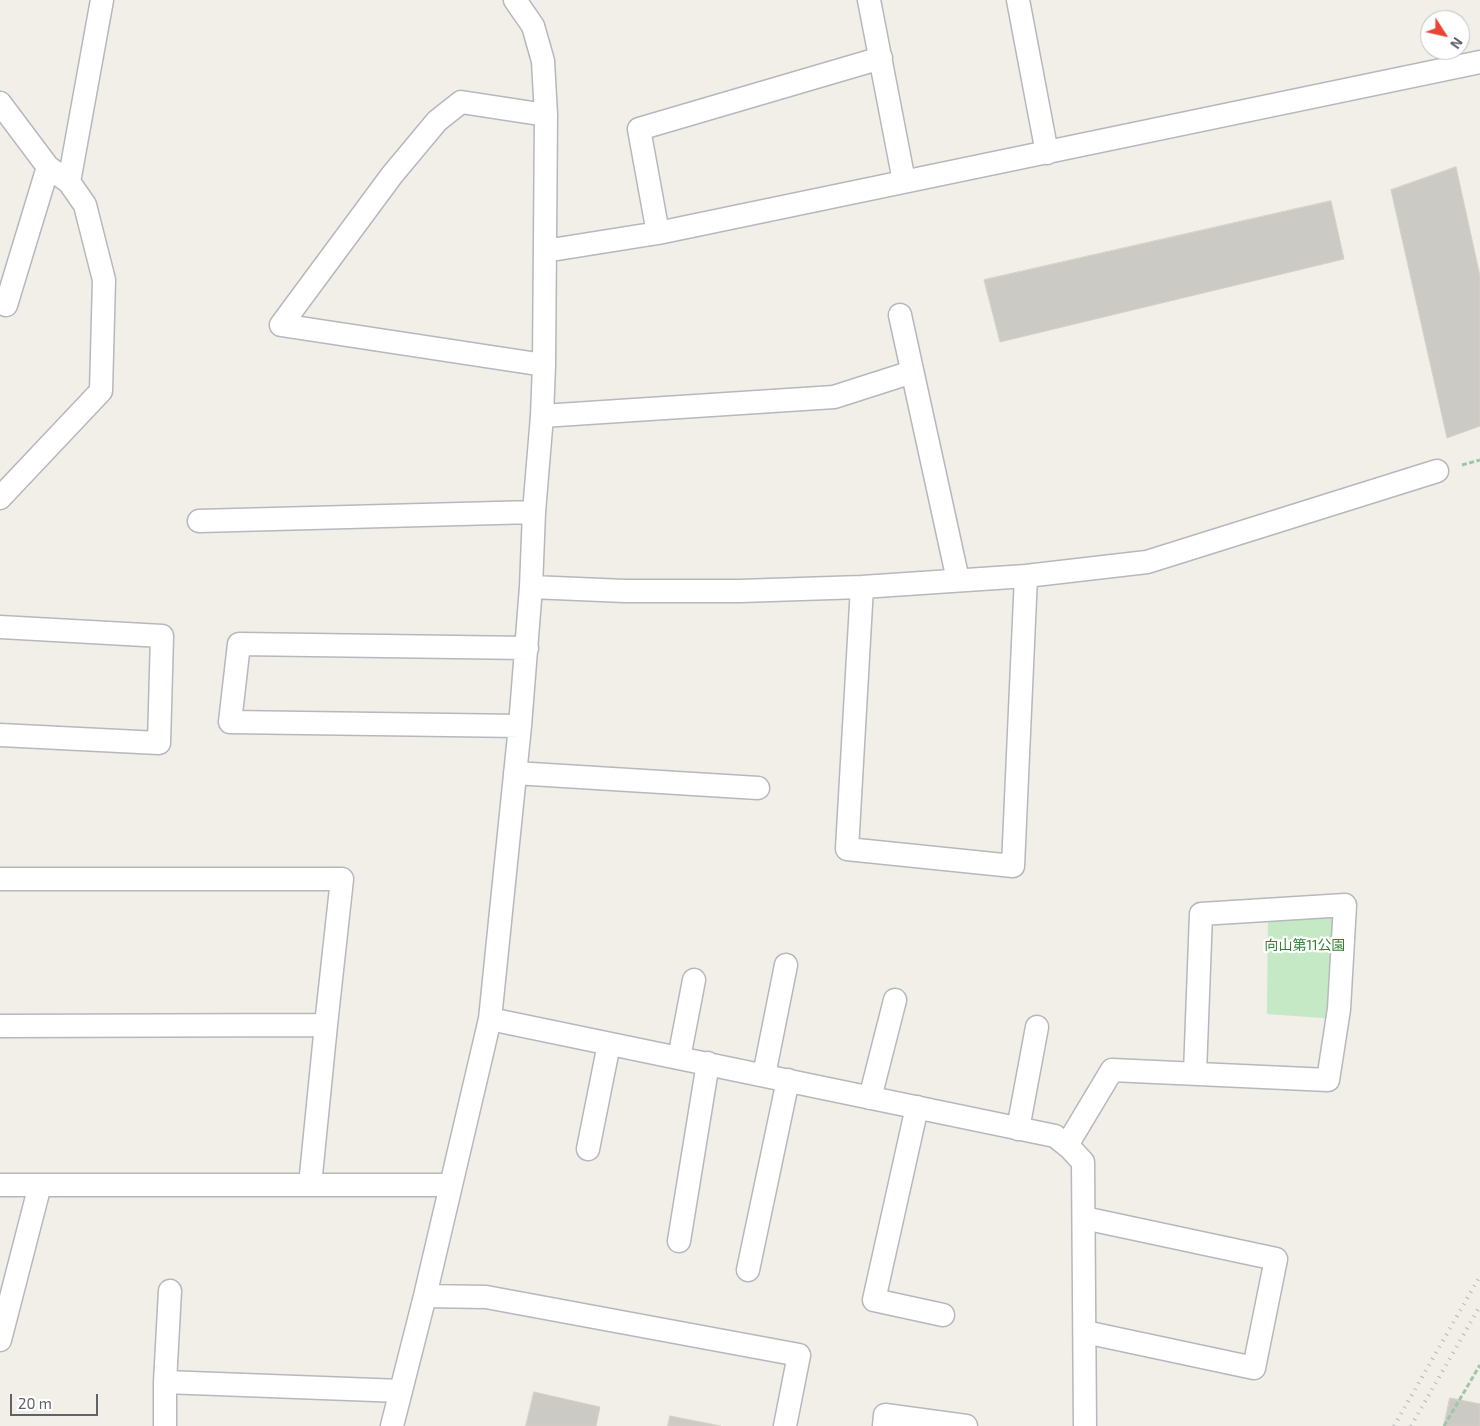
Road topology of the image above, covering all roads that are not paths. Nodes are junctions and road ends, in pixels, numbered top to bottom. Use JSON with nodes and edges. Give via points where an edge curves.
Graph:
{"nodes":[{"id":1,"x":102,"y":0,"type":"edge"},
{"id":2,"x":515,"y":0,"type":"edge"},
{"id":3,"x":869,"y":0,"type":"edge"},
{"id":4,"x":1018,"y":0,"type":"edge"},
{"id":5,"x":881,"y":58,"type":"junction"},
{"id":6,"x":1480,"y":62,"type":"edge"},
{"id":7,"x":0,"y":103,"type":"edge"},
{"id":8,"x":546,"y":115,"type":"junction"},
{"id":9,"x":1047,"y":153,"type":"junction"},
{"id":10,"x":48,"y":167,"type":"junction"},
{"id":11,"x":904,"y":181,"type":"junction"},
{"id":12,"x":69,"y":182,"type":"junction"},
{"id":13,"x":658,"y":233,"type":"junction"},
{"id":14,"x":545,"y":251,"type":"junction"},
{"id":15,"x":2,"y":307,"type":"edge"},
{"id":16,"x":900,"y":315,"type":"dead end"},
{"id":17,"x":544,"y":365,"type":"junction"},
{"id":18,"x":912,"y":372,"type":"junction"},
{"id":19,"x":542,"y":416,"type":"junction"},
{"id":20,"x":1437,"y":471,"type":"dead end"},
{"id":21,"x":0,"y":498,"type":"edge"},
{"id":22,"x":534,"y":512,"type":"junction"},
{"id":23,"x":199,"y":521,"type":"dead end"},
{"id":24,"x":1026,"y":576,"type":"junction"},
{"id":25,"x":958,"y":580,"type":"junction"},
{"id":26,"x":531,"y":587,"type":"junction"},
{"id":27,"x":862,"y":587,"type":"junction"},
{"id":28,"x":0,"y":627,"type":"edge"},
{"id":29,"x":527,"y":648,"type":"junction"},
{"id":30,"x":520,"y":726,"type":"junction"},
{"id":31,"x":0,"y":736,"type":"edge"},
{"id":32,"x":516,"y":774,"type":"junction"},
{"id":33,"x":758,"y":788,"type":"dead end"},
{"id":34,"x":0,"y":879,"type":"edge"},
{"id":35,"x":786,"y":965,"type":"dead end"},
{"id":36,"x":694,"y":980,"type":"dead end"},
{"id":37,"x":895,"y":1000,"type":"dead end"},
{"id":38,"x":490,"y":1019,"type":"junction"},
{"id":39,"x":326,"y":1025,"type":"junction"},
{"id":40,"x":0,"y":1026,"type":"edge"},
{"id":41,"x":1037,"y":1027,"type":"dead end"},
{"id":42,"x":609,"y":1044,"type":"junction"},
{"id":43,"x":679,"y":1058,"type":"junction"},
{"id":44,"x":708,"y":1063,"type":"junction"},
{"id":45,"x":1195,"y":1073,"type":"junction"},
{"id":46,"x":764,"y":1075,"type":"junction"},
{"id":47,"x":788,"y":1080,"type":"junction"},
{"id":48,"x":870,"y":1098,"type":"junction"},
{"id":49,"x":917,"y":1107,"type":"junction"},
{"id":50,"x":1018,"y":1129,"type":"junction"},
{"id":51,"x":1067,"y":1145,"type":"junction"},
{"id":52,"x":588,"y":1150,"type":"dead end"},
{"id":53,"x":310,"y":1184,"type":"junction"},
{"id":54,"x":0,"y":1185,"type":"edge"},
{"id":55,"x":40,"y":1185,"type":"junction"},
{"id":56,"x":452,"y":1185,"type":"junction"},
{"id":57,"x":1084,"y":1218,"type":"junction"},
{"id":58,"x":680,"y":1241,"type":"dead end"},
{"id":59,"x":748,"y":1270,"type":"dead end"},
{"id":60,"x":170,"y":1291,"type":"dead end"},
{"id":61,"x":425,"y":1296,"type":"junction"},
{"id":62,"x":943,"y":1315,"type":"dead end"},
{"id":63,"x":1085,"y":1332,"type":"junction"},
{"id":64,"x":0,"y":1340,"type":"edge"},
{"id":65,"x":165,"y":1382,"type":"junction"},
{"id":66,"x":401,"y":1391,"type":"junction"},
{"id":67,"x":165,"y":1426,"type":"edge"},
{"id":68,"x":392,"y":1426,"type":"edge"},
{"id":69,"x":785,"y":1426,"type":"edge"},
{"id":70,"x":884,"y":1426,"type":"edge"},
{"id":71,"x":966,"y":1426,"type":"edge"},
{"id":72,"x":1085,"y":1426,"type":"edge"}],
"edges":[{"from":1,"to":12,"type":"street"},
{"from":2,"to":8,"type":"street","via":[[533,26],[542,61]]},
{"from":3,"to":5,"type":"street"},
{"from":4,"to":9,"type":"street"},
{"from":5,"to":11,"type":"street"},
{"from":5,"to":13,"type":"street","via":[[640,129]]},
{"from":6,"to":9,"type":"street"},
{"from":7,"to":10,"type":"street"},
{"from":8,"to":14,"type":"street"},
{"from":8,"to":17,"type":"street","via":[[461,102],[438,121],[392,175],[281,325]]},
{"from":9,"to":11,"type":"street"},
{"from":10,"to":12,"type":"street"},
{"from":10,"to":15,"type":"street"},
{"from":11,"to":13,"type":"street"},
{"from":12,"to":21,"type":"street","via":[[85,205],[104,280],[101,391]]},
{"from":13,"to":14,"type":"street"},
{"from":14,"to":17,"type":"street"},
{"from":16,"to":18,"type":"street"},
{"from":17,"to":19,"type":"street"},
{"from":18,"to":19,"type":"street","via":[[834,397]]},
{"from":18,"to":25,"type":"street"},
{"from":19,"to":22,"type":"street"},
{"from":20,"to":24,"type":"street","via":[[1147,562]]},
{"from":22,"to":23,"type":"street"},
{"from":22,"to":26,"type":"street"},
{"from":24,"to":25,"type":"street"},
{"from":24,"to":27,"type":"street","via":[[1013,866],[847,849]]},
{"from":25,"to":27,"type":"street"},
{"from":26,"to":27,"type":"street","via":[[625,591]]},
{"from":26,"to":29,"type":"street"},
{"from":28,"to":31,"type":"street","via":[[162,636],[159,743]]},
{"from":29,"to":30,"type":"street"},
{"from":29,"to":30,"type":"street","via":[[238,644],[230,722]]},
{"from":30,"to":32,"type":"street"},
{"from":32,"to":33,"type":"street"},
{"from":32,"to":38,"type":"street"},
{"from":34,"to":39,"type":"street","via":[[342,879]]},
{"from":35,"to":46,"type":"street"},
{"from":36,"to":43,"type":"street"},
{"from":37,"to":48,"type":"street"},
{"from":38,"to":42,"type":"street"},
{"from":38,"to":56,"type":"street"},
{"from":39,"to":40,"type":"street"},
{"from":39,"to":53,"type":"street"},
{"from":41,"to":50,"type":"street"},
{"from":42,"to":43,"type":"street"},
{"from":42,"to":52,"type":"street"},
{"from":43,"to":44,"type":"street"},
{"from":44,"to":46,"type":"street"},
{"from":44,"to":58,"type":"street"},
{"from":45,"to":45,"type":"street","via":[[1328,1080],[1339,1009],[1345,905],[1201,914]]},
{"from":45,"to":51,"type":"street","via":[[1112,1070]]},
{"from":46,"to":47,"type":"street"},
{"from":47,"to":48,"type":"street"},
{"from":47,"to":59,"type":"street"},
{"from":48,"to":49,"type":"street"},
{"from":49,"to":50,"type":"street"},
{"from":49,"to":62,"type":"street","via":[[874,1300]]},
{"from":50,"to":51,"type":"street","via":[[1055,1136]]},
{"from":51,"to":57,"type":"street","via":[[1083,1162]]},
{"from":53,"to":55,"type":"street"},
{"from":53,"to":56,"type":"street"},
{"from":54,"to":55,"type":"street"},
{"from":55,"to":64,"type":"street"},
{"from":56,"to":61,"type":"street"},
{"from":57,"to":63,"type":"street"},
{"from":57,"to":63,"type":"street","via":[[1276,1259],[1254,1368]]},
{"from":60,"to":65,"type":"street"},
{"from":61,"to":66,"type":"street"},
{"from":61,"to":69,"type":"street","via":[[486,1297],[799,1355]]},
{"from":63,"to":72,"type":"street"},
{"from":65,"to":66,"type":"street"},
{"from":65,"to":67,"type":"street"},
{"from":66,"to":68,"type":"street"},
{"from":70,"to":71,"type":"street","via":[[885,1415]]}]}
